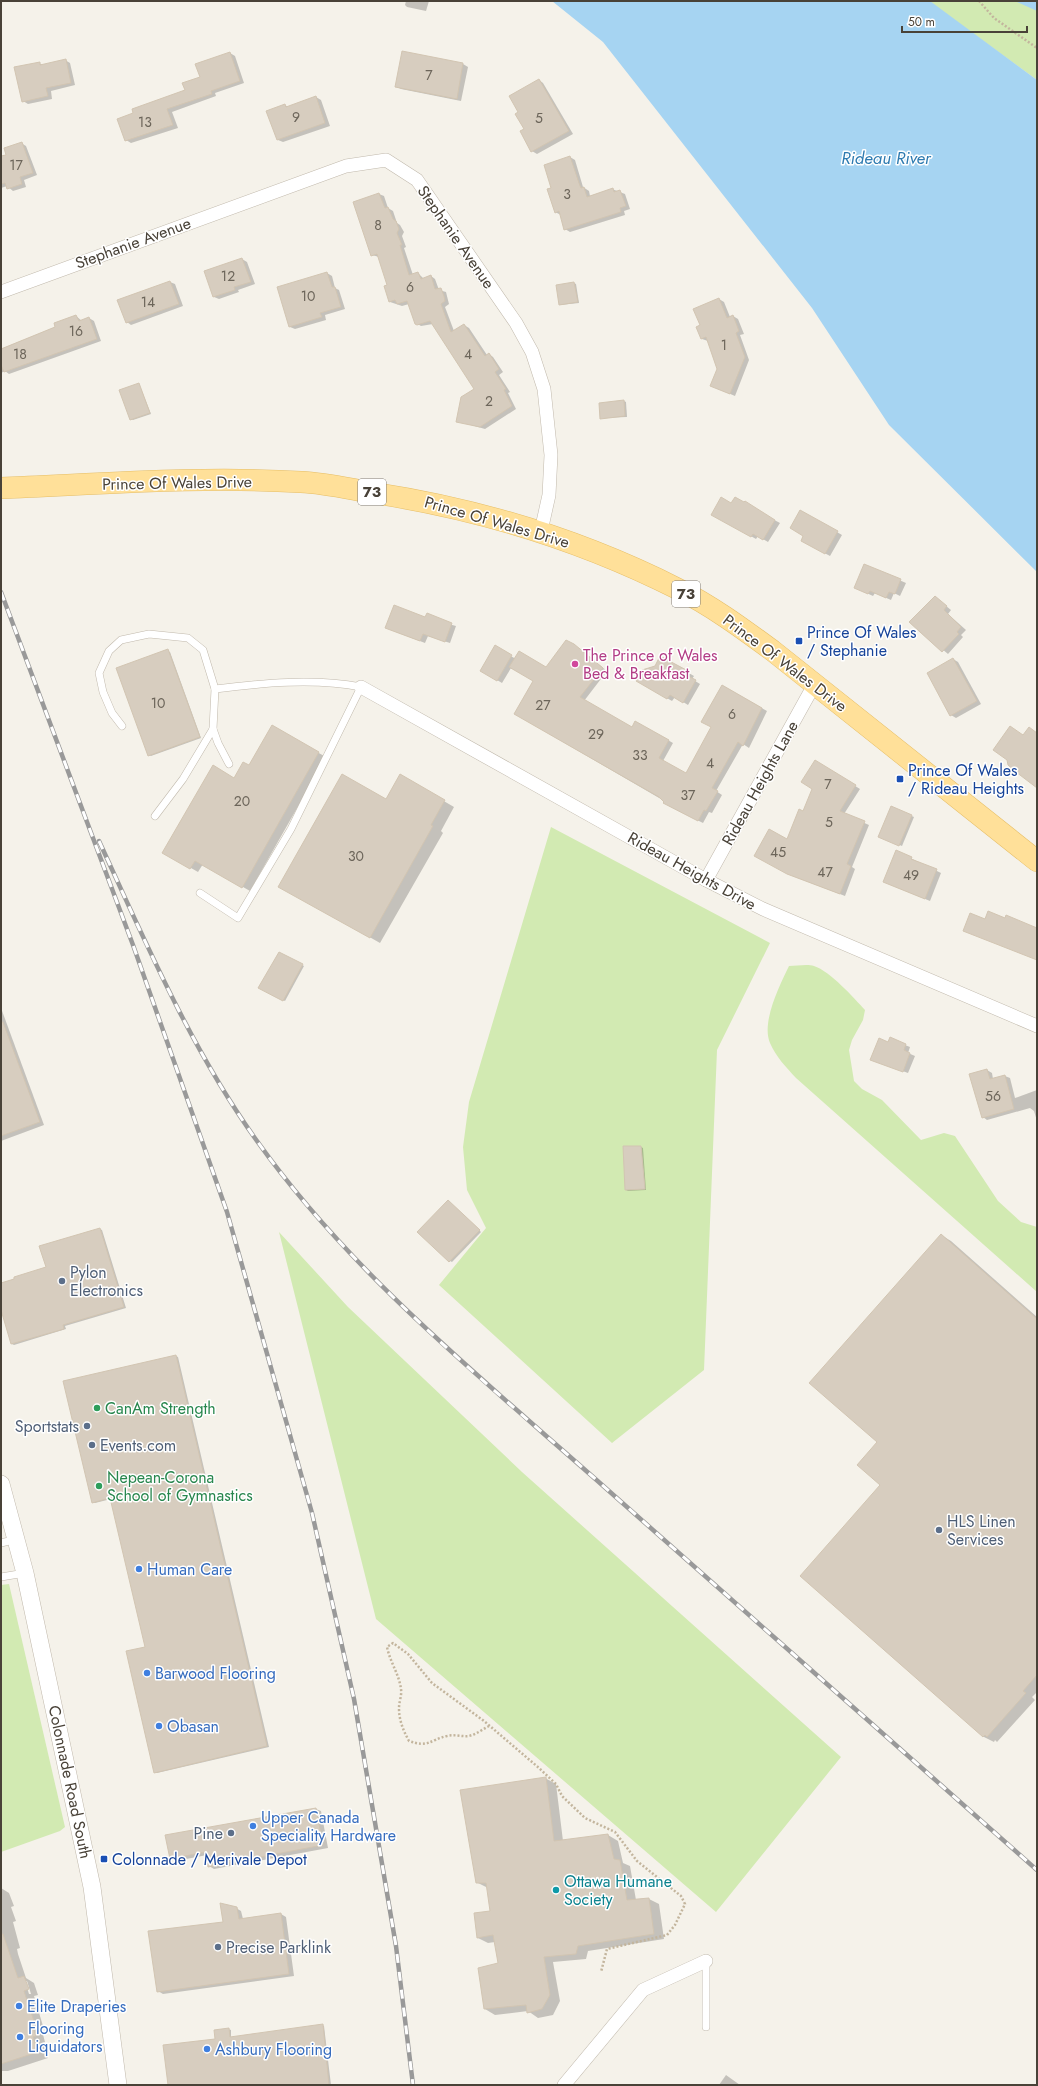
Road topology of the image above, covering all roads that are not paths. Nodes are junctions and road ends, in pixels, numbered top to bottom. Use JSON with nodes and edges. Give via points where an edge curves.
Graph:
{"nodes":[{"id":1,"x":1,"y":292,"type":"edge"},
{"id":2,"x":1,"y":488,"type":"edge"},
{"id":3,"x":541,"y":532,"type":"junction"},
{"id":4,"x":814,"y":685,"type":"junction"},
{"id":5,"x":361,"y":687,"type":"junction"},
{"id":6,"x":215,"y":689,"type":"junction"},
{"id":7,"x":122,"y":726,"type":"dead end"},
{"id":8,"x":213,"y":729,"type":"junction"},
{"id":9,"x":230,"y":764,"type":"dead end"},
{"id":10,"x":155,"y":816,"type":"dead end"},
{"id":11,"x":1037,"y":861,"type":"edge"},
{"id":12,"x":706,"y":880,"type":"junction"},
{"id":13,"x":200,"y":893,"type":"dead end"},
{"id":14,"x":1037,"y":1026,"type":"edge"},
{"id":15,"x":1,"y":1484,"type":"edge"},
{"id":16,"x":9,"y":1541,"type":"edge"},
{"id":17,"x":25,"y":1573,"type":"junction"},
{"id":18,"x":1,"y":1577,"type":"edge"},
{"id":19,"x":706,"y":1961,"type":"joint"},
{"id":20,"x":706,"y":2027,"type":"dead end"},
{"id":21,"x":118,"y":2085,"type":"edge"},
{"id":22,"x":564,"y":2085,"type":"edge"}],
"edges":[{"from":1,"to":3,"type":"street","name":"Stephanie Avenue","via":[[346,166],[386,160],[417,180],[516,323],[532,352],[544,388],[551,455],[549,495]]},
{"from":2,"to":3,"type":"main road","name":"Prince Of Wales Drive","number":"73","via":[[198,481],[303,482],[417,499]]},
{"from":3,"to":4,"type":"main road","name":"Prince Of Wales Drive","number":"73","via":[[602,554],[679,590],[728,619],[773,651]]},
{"from":4,"to":11,"type":"main road","name":"Prince Of Wales Drive","number":"73"},
{"from":4,"to":12,"type":"street","name":"Rideau Heights Lane"},
{"from":5,"to":6,"type":"lane","via":[[342,684],[262,683]]},
{"from":5,"to":12,"type":"street","name":"Rideau Heights Drive"},
{"from":5,"to":13,"type":"lane","via":[[291,829],[238,918]]},
{"from":6,"to":7,"type":"lane","via":[[203,650],[188,638],[149,634],[121,640],[109,651],[99,673],[103,692],[112,713]]},
{"from":6,"to":8,"type":"lane"},
{"from":8,"to":9,"type":"lane"},
{"from":8,"to":10,"type":"lane","via":[[183,780]]},
{"from":12,"to":14,"type":"street","name":"Rideau Heights Drive","via":[[763,909]]},
{"from":15,"to":16,"type":"street","name":"Colonnade Road South"},
{"from":16,"to":17,"type":"street","name":"Colonnade Road South"},
{"from":17,"to":18,"type":"lane"},
{"from":17,"to":21,"type":"street","name":"Colonnade Road South","via":[[92,1887]]},
{"from":19,"to":20,"type":"lane"},
{"from":19,"to":22,"type":"street","via":[[643,1990]]}]}
